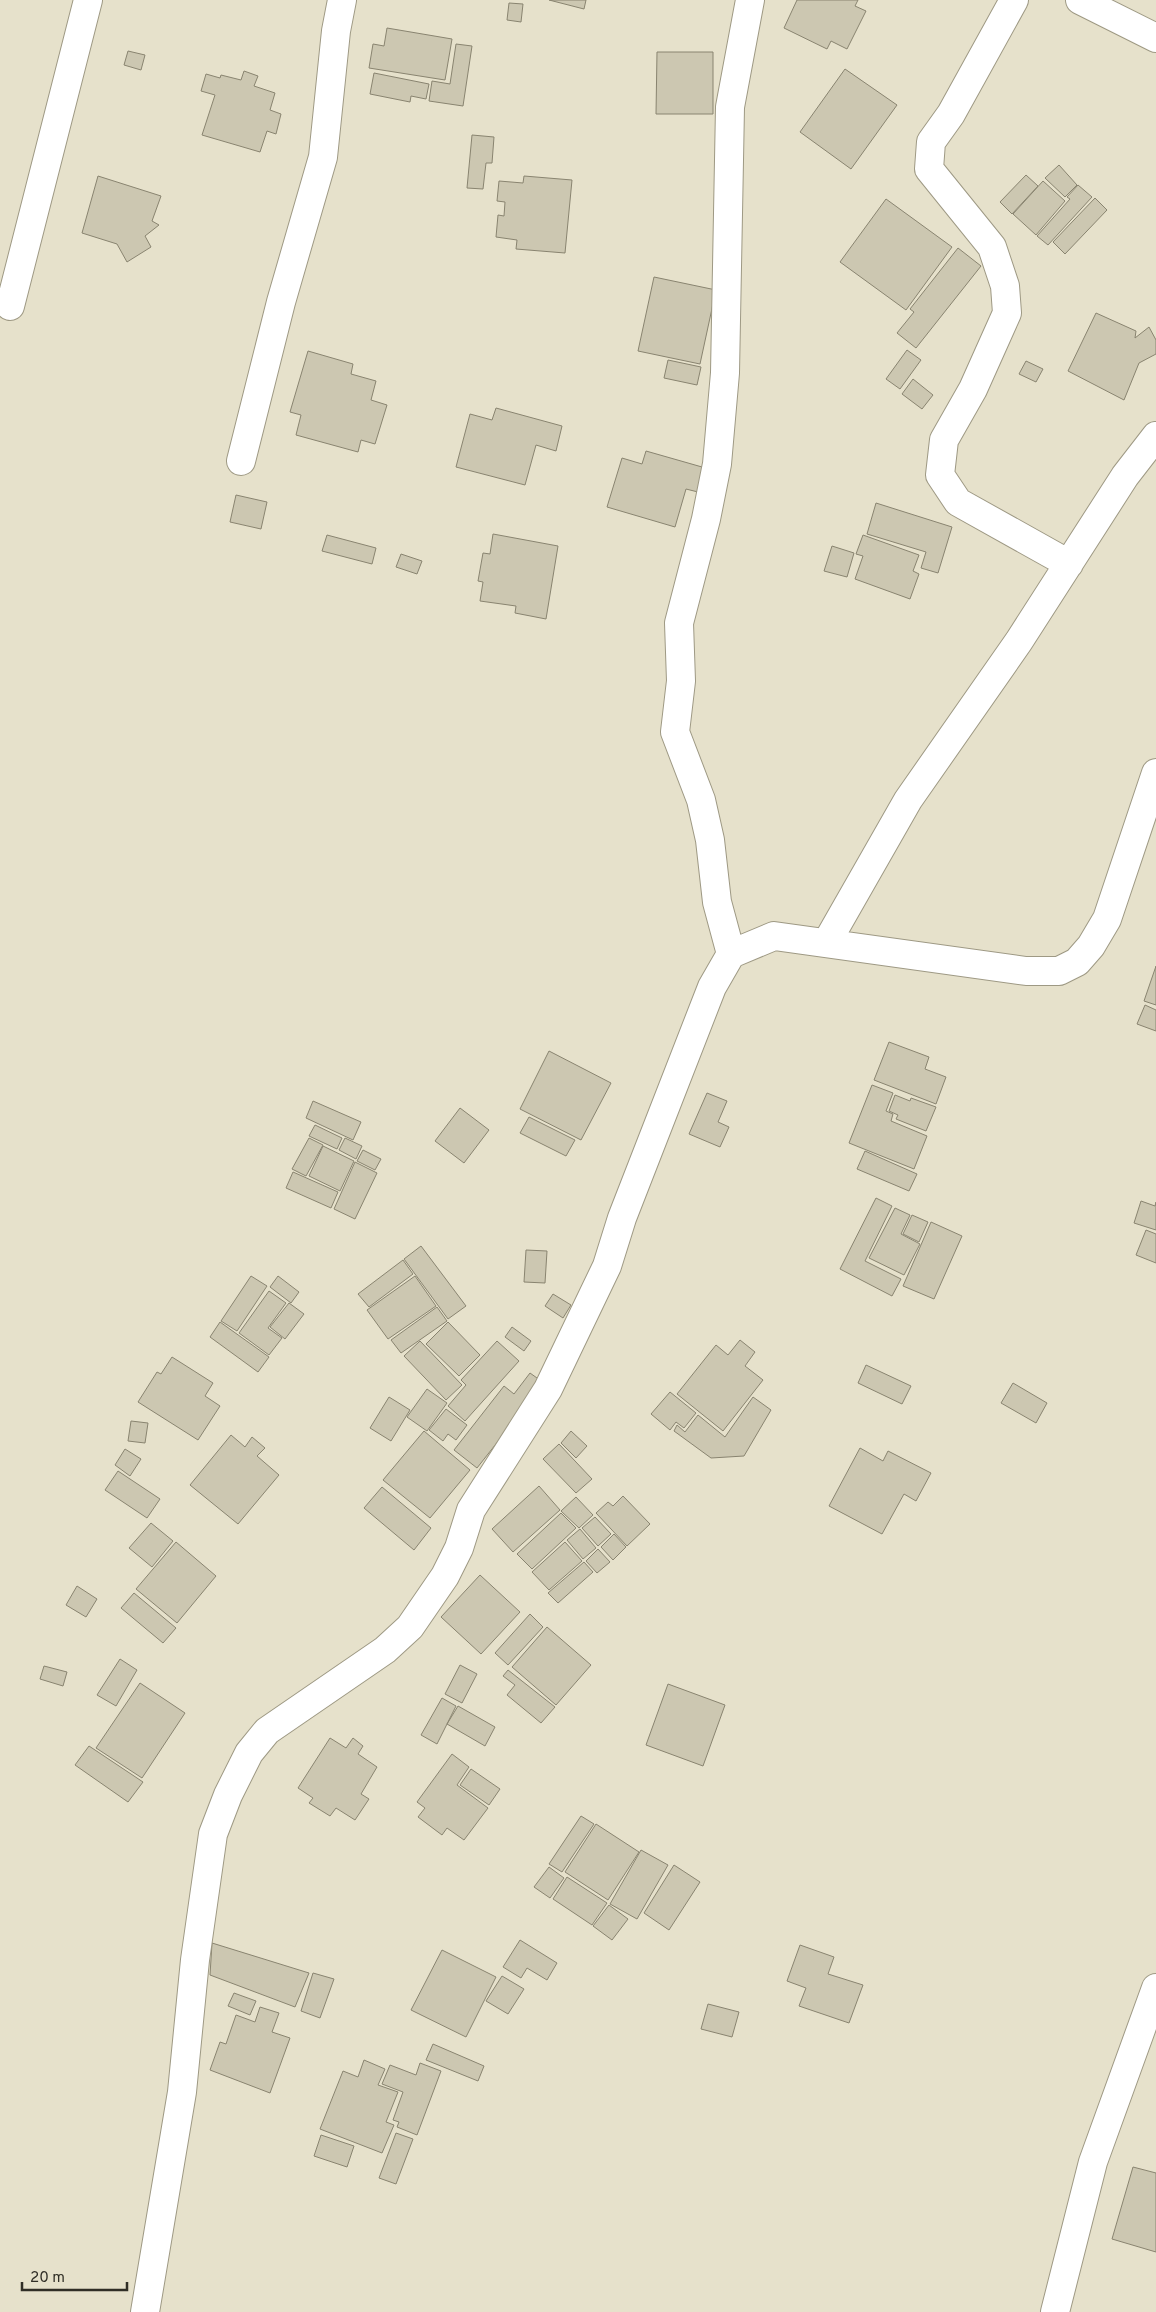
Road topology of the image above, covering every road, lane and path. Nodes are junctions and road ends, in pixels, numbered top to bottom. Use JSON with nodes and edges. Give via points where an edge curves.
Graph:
{"nodes":[{"id":1,"x":88,"y":0,"type":"edge"},
{"id":2,"x":342,"y":0,"type":"edge"},
{"id":3,"x":750,"y":0,"type":"edge"},
{"id":4,"x":1014,"y":0,"type":"edge"},
{"id":5,"x":1080,"y":0,"type":"edge"},
{"id":6,"x":1156,"y":38,"type":"edge"},
{"id":7,"x":10,"y":306,"type":"dead end"},
{"id":8,"x":1156,"y":436,"type":"edge"},
{"id":9,"x":241,"y":461,"type":"dead end"},
{"id":10,"x":1069,"y":564,"type":"junction"},
{"id":11,"x":1156,"y":773,"type":"edge"},
{"id":12,"x":827,"y":942,"type":"junction"},
{"id":13,"x":731,"y":954,"type":"junction"},
{"id":14,"x":1156,"y":1988,"type":"edge"},
{"id":15,"x":145,"y":2312,"type":"edge"},
{"id":16,"x":1055,"y":2312,"type":"edge"}],
"edges":[{"from":1,"to":7,"type":"street"},
{"from":2,"to":9,"type":"street","via":[[323,157],[281,302]]},
{"from":3,"to":13,"type":"street","via":[[730,107],[725,373],[717,464],[679,623],[681,681],[675,732],[701,800],[710,840],[717,902]]},
{"from":4,"to":10,"type":"street","via":[[951,114],[931,142],[929,169],[992,247],[1006,286],[1007,313],[974,389],[944,440],[940,475],[958,502]]},
{"from":5,"to":6,"type":"street"},
{"from":8,"to":10,"type":"street","via":[[1124,476]]},
{"from":10,"to":12,"type":"street","via":[[1019,642],[908,800]]},
{"from":11,"to":12,"type":"street","via":[[1107,919],[1077,962],[1059,971],[1026,971]]},
{"from":12,"to":13,"type":"street","via":[[774,936]]},
{"from":13,"to":15,"type":"street","via":[[712,987],[622,1218],[607,1266],[548,1389],[471,1510],[459,1548],[445,1576],[410,1627],[385,1650],[267,1731],[249,1753],[228,1795],[213,1834],[195,1960],[182,2092]]},
{"from":14,"to":16,"type":"street","via":[[1092,2162]]}]}
